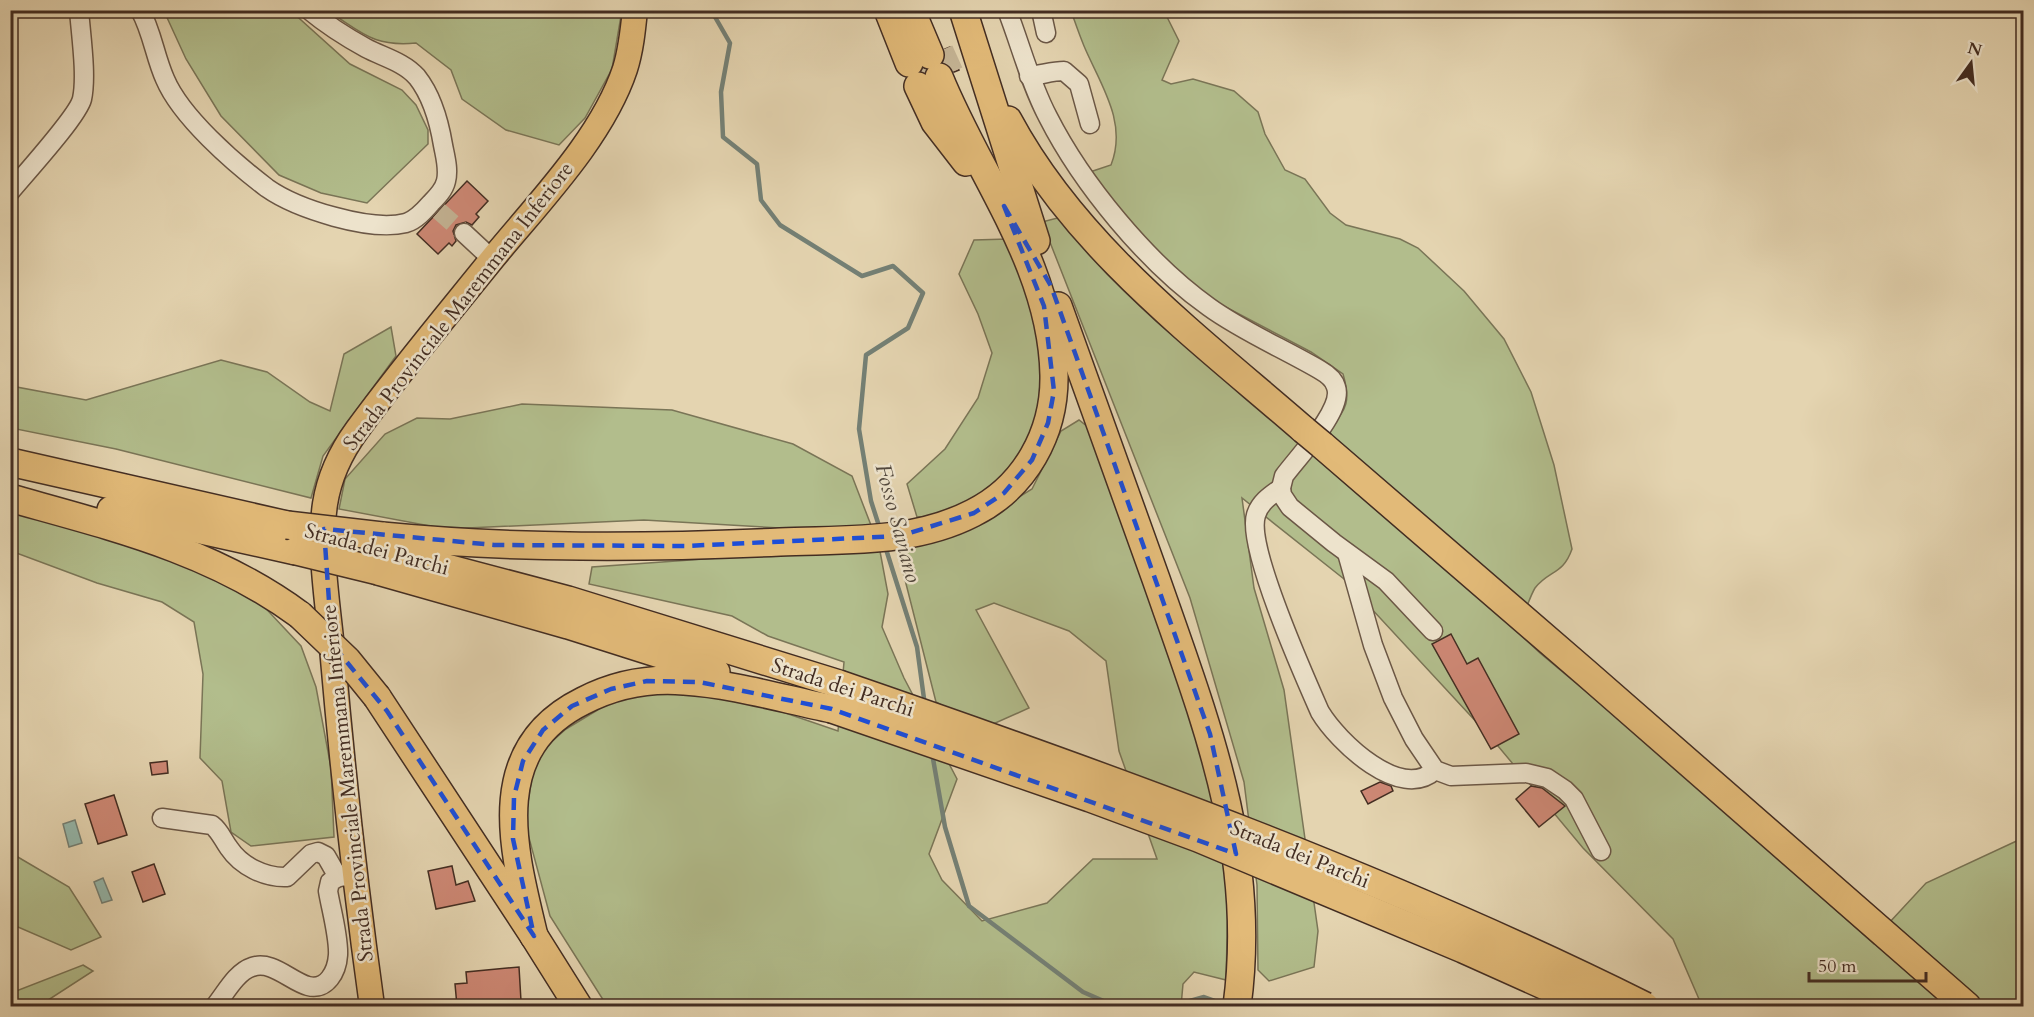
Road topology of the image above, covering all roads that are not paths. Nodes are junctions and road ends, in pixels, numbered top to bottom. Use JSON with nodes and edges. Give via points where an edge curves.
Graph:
{"nodes":[{"id":1,"x":79,"y":10,"type":"edge"},
{"id":2,"x":140,"y":10,"type":"edge"},
{"id":3,"x":309,"y":10,"type":"edge"},
{"id":4,"x":635,"y":10,"type":"edge"},
{"id":5,"x":888,"y":10,"type":"edge"},
{"id":6,"x":901,"y":10,"type":"edge"},
{"id":7,"x":911,"y":10,"type":"edge"},
{"id":8,"x":923,"y":10,"type":"edge"},
{"id":9,"x":963,"y":10,"type":"edge"},
{"id":10,"x":1006,"y":10,"type":"edge"},
{"id":11,"x":1041,"y":10,"type":"edge"},
{"id":12,"x":1046,"y":33,"type":"dead end"},
{"id":13,"x":975,"y":52,"type":"junction"},
{"id":14,"x":929,"y":68,"type":"junction"},
{"id":15,"x":1029,"y":75,"type":"junction"},
{"id":16,"x":1090,"y":124,"type":"dead end"},
{"id":17,"x":10,"y":192,"type":"edge"},
{"id":18,"x":1004,"y":206,"type":"junction"},
{"id":19,"x":464,"y":233,"type":"tunnel mouth"},
{"id":20,"x":492,"y":259,"type":"junction"},
{"id":21,"x":1051,"y":286,"type":"junction"},
{"id":22,"x":10,"y":462,"type":"edge"},
{"id":23,"x":10,"y":488,"type":"edge"},
{"id":24,"x":1281,"y":488,"type":"junction"},
{"id":25,"x":10,"y":498,"type":"edge"},
{"id":26,"x":380,"y":552,"type":"junction"},
{"id":27,"x":1347,"y":553,"type":"junction"},
{"id":28,"x":1433,"y":631,"type":"dead end"},
{"id":29,"x":835,"y":697,"type":"junction"},
{"id":30,"x":1436,"y":770,"type":"junction"},
{"id":31,"x":162,"y":818,"type":"dead end"},
{"id":32,"x":1601,"y":851,"type":"dead end"},
{"id":33,"x":346,"y":876,"type":"junction"},
{"id":34,"x":534,"y":936,"type":"junction"},
{"id":35,"x":215,"y":1006,"type":"edge"},
{"id":36,"x":372,"y":1006,"type":"edge"},
{"id":37,"x":578,"y":1006,"type":"edge"},
{"id":38,"x":1237,"y":1006,"type":"edge"},
{"id":39,"x":1590,"y":1006,"type":"edge"},
{"id":40,"x":1645,"y":1006,"type":"edge"},
{"id":41,"x":1967,"y":1006,"type":"edge"}],
"edges":[{"from":1,"to":17,"type":"street","via":[[81,102]]},
{"from":2,"to":3,"type":"street","via":[[165,80],[178,102],[216,143],[268,189],[343,219],[408,222],[435,207],[446,182],[438,119],[422,85],[406,67],[345,36]]},
{"from":4,"to":20,"type":"main road","name":"Strada Provinciale Maremmana Inferiore","via":[[627,61],[605,110],[565,170]]},
{"from":5,"to":14,"type":"highway"},
{"from":6,"to":14,"type":"highway"},
{"from":7,"to":14,"type":"highway"},
{"from":8,"to":14,"type":"highway"},
{"from":9,"to":13,"type":"highway"},
{"from":10,"to":15,"type":"street"},
{"from":11,"to":12,"type":"street"},
{"from":13,"to":21,"type":"highway"},
{"from":13,"to":41,"type":"highway","via":[[1014,132],[1045,179],[1085,229],[1156,301]]},
{"from":14,"to":18,"type":"highway"},
{"from":14,"to":18,"type":"highway","via":[[926,105],[945,137]]},
{"from":15,"to":16,"type":"street","via":[[1064,71],[1079,84]]},
{"from":15,"to":24,"type":"street","via":[[1072,159],[1098,196],[1154,260],[1209,308],[1320,370],[1334,382],[1337,392],[1333,408],[1284,476]]},
{"from":18,"to":21,"type":"highway"},
{"from":18,"to":26,"type":"highway","via":[[1044,306],[1053,361],[1052,402],[1041,444],[1032,460],[1016,481],[986,506],[945,526],[900,536],[685,546],[473,544]]},
{"from":19,"to":20,"type":"street"},
{"from":20,"to":33,"type":"main road","name":"Strada Provinciale Maremmana Inferiore","via":[[345,447],[325,503],[324,540]]},
{"from":21,"to":38,"type":"highway","via":[[1224,785],[1238,867],[1242,951]]},
{"from":22,"to":26,"type":"highway","name":"Strada dei Parchi","bridge":true,"via":[[287,525]]},
{"from":23,"to":26,"type":"highway","name":"Strada dei Parchi","bridge":true,"via":[[296,551]]},
{"from":24,"to":27,"type":"street","via":[[1290,507]]},
{"from":24,"to":30,"type":"street","via":[[1264,500],[1256,514],[1254,530],[1269,589],[1320,712],[1348,746],[1386,772],[1418,780]]},
{"from":25,"to":34,"type":"highway","bridge":true,"via":[[122,529],[199,557],[254,584],[300,615],[347,660],[377,697]]},
{"from":26,"to":29,"type":"highway","name":"Strada dei Parchi","via":[[568,625]]},
{"from":27,"to":28,"type":"street","via":[[1386,581]]},
{"from":27,"to":30,"type":"street","via":[[1373,645],[1393,698]]},
{"from":29,"to":34,"type":"highway","via":[[658,680],[611,689],[557,717],[528,753],[514,797],[516,859]]},
{"from":29,"to":39,"type":"highway","name":"Strada dei Parchi","bridge":true,"via":[[1189,835]]},
{"from":29,"to":40,"type":"highway","name":"Strada dei Parchi","bridge":true,"via":[[1108,779],[1227,824],[1462,921]]},
{"from":30,"to":32,"type":"street","via":[[1451,776],[1526,773],[1548,778],[1574,799]]},
{"from":31,"to":33,"type":"street","via":[[212,825],[240,861],[265,874],[287,877],[318,852]]},
{"from":33,"to":35,"type":"street","via":[[330,882],[328,891],[338,954],[332,976],[325,984],[309,986],[278,970],[254,966],[242,972]]},
{"from":33,"to":36,"type":"main road","name":"Strada Provinciale Maremmana Inferiore"},
{"from":34,"to":37,"type":"highway"}]}
